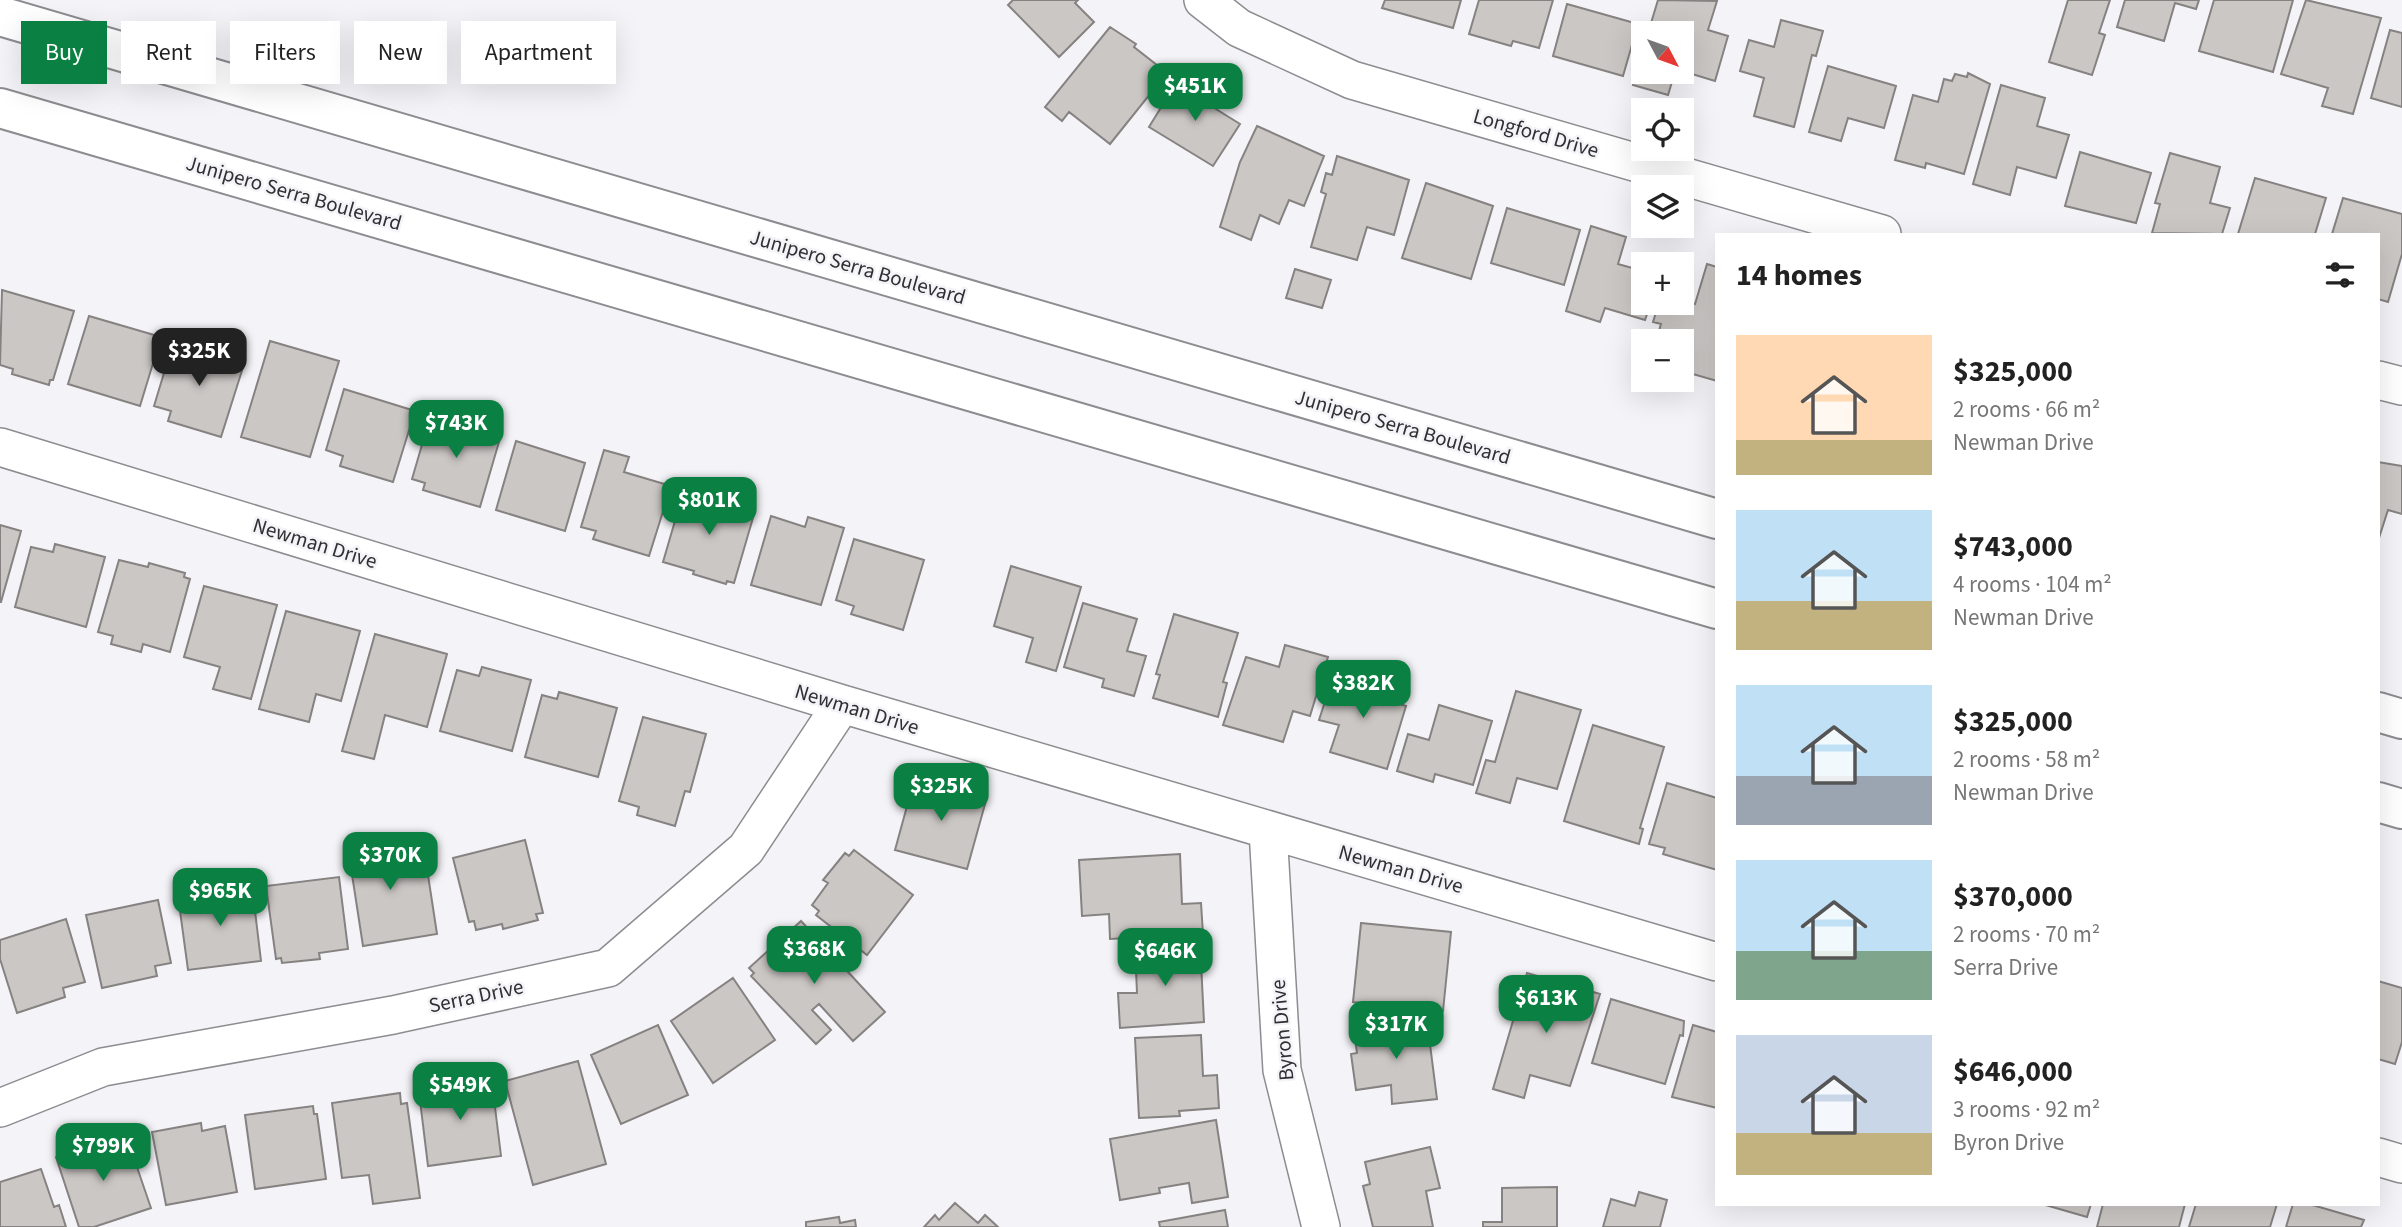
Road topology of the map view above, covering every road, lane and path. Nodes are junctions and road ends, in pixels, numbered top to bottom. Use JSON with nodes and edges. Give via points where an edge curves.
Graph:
{"nodes":[{"id":1,"x":1203,"y":0,"type":"edge"},
{"id":2,"x":0,"y":16,"type":"edge"},
{"id":3,"x":0,"y":108,"type":"edge"},
{"id":4,"x":1879,"y":233,"type":"edge"},
{"id":5,"x":2380,"y":380,"type":"edge"},
{"id":6,"x":2402,"y":386,"type":"edge"},
{"id":7,"x":0,"y":447,"type":"edge"},
{"id":8,"x":1715,"y":518,"type":"edge"},
{"id":9,"x":1715,"y":608,"type":"edge"},
{"id":10,"x":842,"y":705,"type":"junction"},
{"id":11,"x":2380,"y":713,"type":"edge"},
{"id":12,"x":2402,"y":719,"type":"edge"},
{"id":13,"x":2380,"y":803,"type":"edge"},
{"id":14,"x":2402,"y":809,"type":"edge"},
{"id":15,"x":1268,"y":830,"type":"junction"},
{"id":16,"x":1715,"y":961,"type":"edge"},
{"id":17,"x":0,"y":1108,"type":"edge"},
{"id":18,"x":2380,"y":1158,"type":"edge"},
{"id":19,"x":2402,"y":1164,"type":"edge"},
{"id":20,"x":1321,"y":1227,"type":"edge"}],
"edges":[{"from":1,"to":4,"type":"street","name":"Longford Drive","via":[[1239,28],[1352,79]]},
{"from":2,"to":8,"type":"main road","name":"Junipero Serra Boulevard"},
{"from":3,"to":9,"type":"main road","name":"Junipero Serra Boulevard"},
{"from":5,"to":6,"type":"street"},
{"from":7,"to":10,"type":"street","name":"Newman Drive"},
{"from":10,"to":15,"type":"street","name":"Newman Drive"},
{"from":10,"to":17,"type":"street","name":"Serra Drive","via":[[746,849],[608,968],[393,1015],[103,1067]]},
{"from":11,"to":12,"type":"main road"},
{"from":13,"to":14,"type":"main road"},
{"from":15,"to":16,"type":"street","name":"Newman Drive"},
{"from":15,"to":20,"type":"street","name":"Byron Drive","via":[[1282,1070]]},
{"from":18,"to":19,"type":"street"}]}
